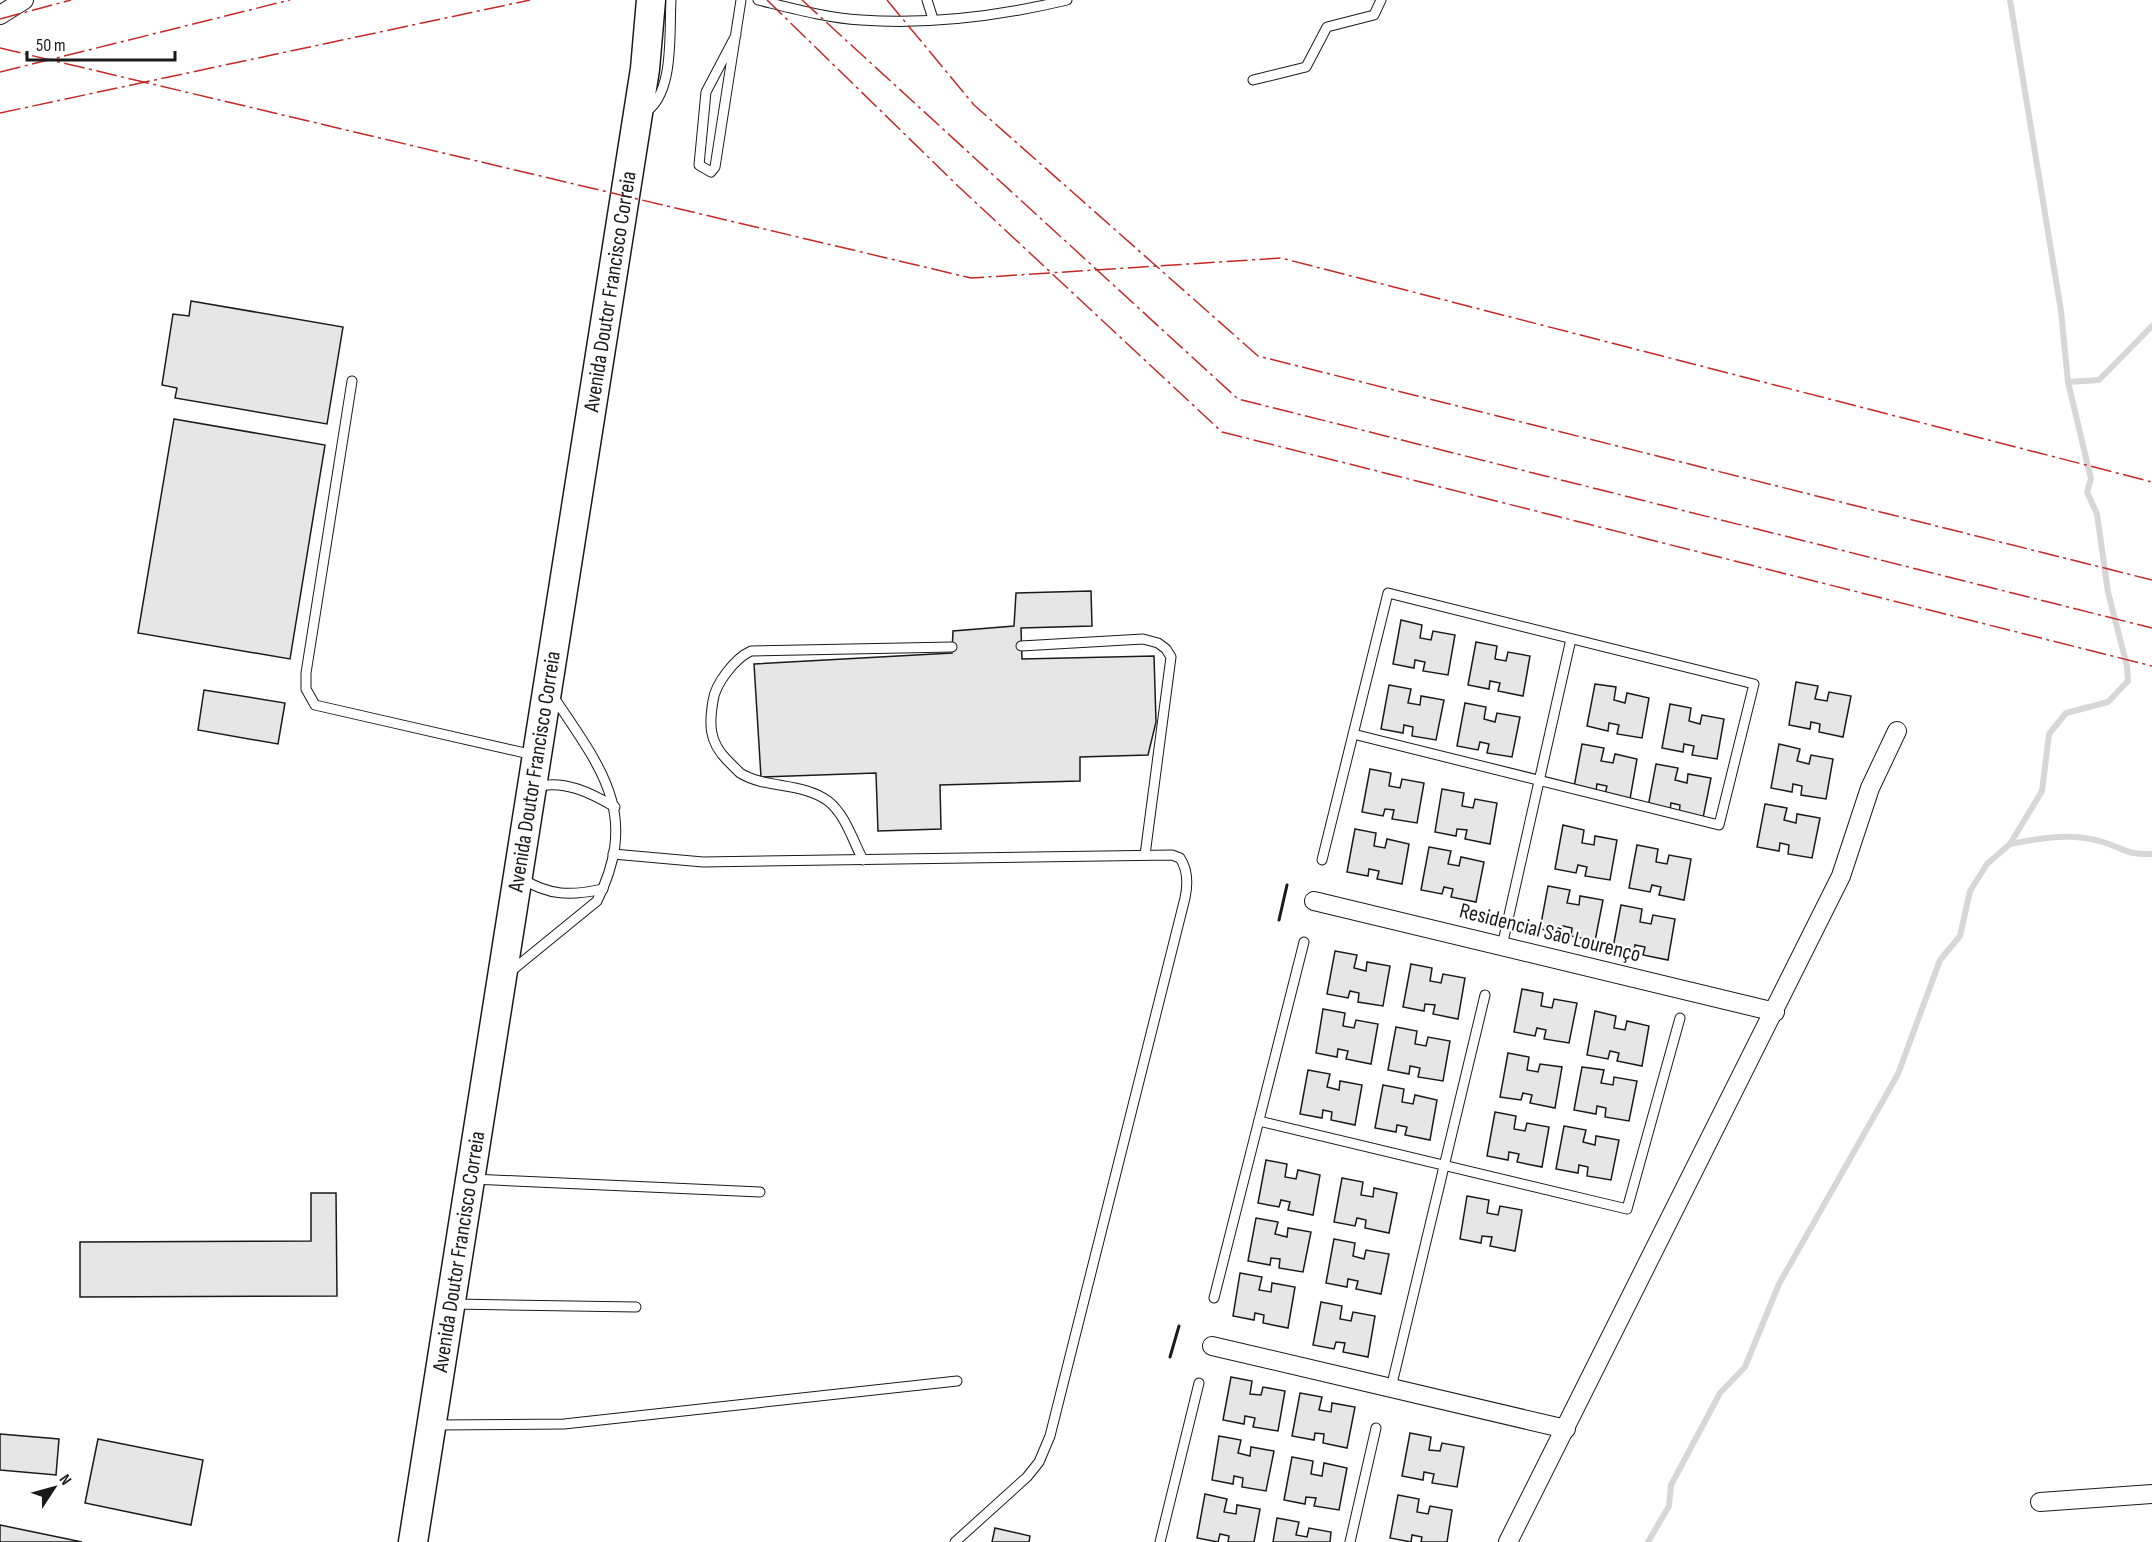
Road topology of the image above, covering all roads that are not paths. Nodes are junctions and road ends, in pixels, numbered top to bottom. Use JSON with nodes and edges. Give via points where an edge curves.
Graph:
{"nodes":[{"id":1,"x":24,"y":0,"type":"edge"},
{"id":2,"x":651,"y":0,"type":"edge"},
{"id":3,"x":671,"y":0,"type":"edge"},
{"id":4,"x":741,"y":0,"type":"edge"},
{"id":5,"x":758,"y":0,"type":"edge"},
{"id":6,"x":927,"y":0,"type":"edge"},
{"id":7,"x":1067,"y":0,"type":"edge"},
{"id":8,"x":1381,"y":0,"type":"edge"},
{"id":9,"x":0,"y":15,"type":"edge"},
{"id":10,"x":933,"y":19,"type":"junction"},
{"id":11,"x":736,"y":35,"type":"junction"},
{"id":12,"x":1253,"y":80,"type":"dead end"},
{"id":13,"x":637,"y":117,"type":"junction"},
{"id":14,"x":352,"y":381,"type":"dead end"},
{"id":15,"x":1571,"y":639,"type":"junction"},
{"id":16,"x":1021,"y":646,"type":"dead end"},
{"id":17,"x":952,"y":647,"type":"dead end"},
{"id":18,"x":549,"y":690,"type":"junction"},
{"id":19,"x":1897,"y":731,"type":"dead end"},
{"id":20,"x":1353,"y":734,"type":"junction"},
{"id":21,"x":538,"y":756,"type":"junction"},
{"id":22,"x":1540,"y":780,"type":"junction"},
{"id":23,"x":532,"y":788,"type":"junction"},
{"id":24,"x":615,"y":807,"type":"junction"},
{"id":25,"x":613,"y":854,"type":"junction"},
{"id":26,"x":1145,"y":855,"type":"junction"},
{"id":27,"x":863,"y":860,"type":"junction"},
{"id":28,"x":1322,"y":860,"type":"dead end"},
{"id":29,"x":519,"y":876,"type":"junction"},
{"id":30,"x":603,"y":889,"type":"junction"},
{"id":31,"x":1314,"y":901,"type":"dead end"},
{"id":32,"x":1304,"y":942,"type":"dead end"},
{"id":33,"x":1502,"y":946,"type":"junction"},
{"id":34,"x":504,"y":977,"type":"junction"},
{"id":35,"x":1485,"y":995,"type":"dead end"},
{"id":36,"x":1774,"y":1012,"type":"junction"},
{"id":37,"x":1680,"y":1018,"type":"dead end"},
{"id":38,"x":1259,"y":1121,"type":"junction"},
{"id":39,"x":1444,"y":1166,"type":"junction"},
{"id":40,"x":470,"y":1179,"type":"junction"},
{"id":41,"x":760,"y":1192,"type":"dead end"},
{"id":42,"x":1214,"y":1298,"type":"dead end"},
{"id":43,"x":451,"y":1304,"type":"junction"},
{"id":44,"x":636,"y":1307,"type":"dead end"},
{"id":45,"x":1212,"y":1346,"type":"dead end"},
{"id":46,"x":957,"y":1381,"type":"dead end"},
{"id":47,"x":1199,"y":1383,"type":"dead end"},
{"id":48,"x":1391,"y":1388,"type":"junction"},
{"id":49,"x":432,"y":1425,"type":"junction"},
{"id":50,"x":1376,"y":1428,"type":"dead end"},
{"id":51,"x":1566,"y":1429,"type":"junction"},
{"id":52,"x":2152,"y":1494,"type":"edge"},
{"id":53,"x":2040,"y":1502,"type":"dead end"},
{"id":54,"x":413,"y":1542,"type":"edge"},
{"id":55,"x":955,"y":1542,"type":"edge"},
{"id":56,"x":1160,"y":1542,"type":"edge"},
{"id":57,"x":1350,"y":1542,"type":"edge"},
{"id":58,"x":1508,"y":1542,"type":"edge"}],
"edges":[{"from":1,"to":9,"type":"street"},
{"from":2,"to":13,"type":"main road","name":"Avenida Doutor Francisco Correia"},
{"from":3,"to":13,"type":"lane","via":[[664,91],[656,104]]},
{"from":4,"to":11,"type":"lane"},
{"from":5,"to":10,"type":"lane","via":[[860,21]]},
{"from":6,"to":10,"type":"lane"},
{"from":7,"to":10,"type":"lane","via":[[972,18]]},
{"from":8,"to":12,"type":"lane","via":[[1374,15],[1327,27],[1306,67]]},
{"from":11,"to":11,"type":"lane","via":[[715,167],[711,172],[701,168],[699,161],[706,92]]},
{"from":13,"to":18,"type":"main road","name":"Avenida Doutor Francisco Correia"},
{"from":14,"to":21,"type":"lane","via":[[306,673],[309,697],[315,705]]},
{"from":15,"to":20,"type":"lane","via":[[1388,593]]},
{"from":15,"to":22,"type":"lane"},
{"from":15,"to":22,"type":"lane","via":[[1754,684],[1719,825]]},
{"from":16,"to":26,"type":"lane","via":[[1143,639],[1166,649],[1171,657]]},
{"from":17,"to":27,"type":"lane","via":[[751,651],[722,679],[713,697],[709,727],[718,751],[741,773],[817,794],[830,802]]},
{"from":18,"to":21,"type":"main road","name":"Avenida Doutor Francisco Correia"},
{"from":18,"to":24,"type":"lane","via":[[607,781]]},
{"from":19,"to":36,"type":"street","via":[[1870,788],[1841,876]]},
{"from":20,"to":22,"type":"lane"},
{"from":20,"to":28,"type":"lane"},
{"from":21,"to":23,"type":"main road","name":"Avenida Doutor Francisco Correia"},
{"from":22,"to":33,"type":"lane"},
{"from":23,"to":24,"type":"lane","via":[[570,786]]},
{"from":23,"to":29,"type":"main road","name":"Avenida Doutor Francisco Correia"},
{"from":24,"to":25,"type":"lane","via":[[617,837]]},
{"from":25,"to":27,"type":"lane","via":[[703,862]]},
{"from":25,"to":30,"type":"lane"},
{"from":26,"to":27,"type":"lane"},
{"from":26,"to":55,"type":"lane","via":[[1180,858],[1185,864],[1188,884],[1050,1436],[1039,1462],[1027,1477]]},
{"from":29,"to":30,"type":"lane","via":[[535,887],[564,895]]},
{"from":29,"to":34,"type":"main road","name":"Avenida Doutor Francisco Correia"},
{"from":30,"to":34,"type":"lane","via":[[597,901]]},
{"from":31,"to":33,"type":"street","name":"Residencial São Lourenço"},
{"from":32,"to":38,"type":"lane"},
{"from":33,"to":36,"type":"street","name":"Residencial São Lourenço"},
{"from":34,"to":40,"type":"main road","name":"Avenida Doutor Francisco Correia"},
{"from":35,"to":39,"type":"lane"},
{"from":36,"to":51,"type":"street"},
{"from":37,"to":39,"type":"lane","via":[[1627,1209]]},
{"from":38,"to":39,"type":"lane"},
{"from":38,"to":42,"type":"lane"},
{"from":39,"to":48,"type":"lane"},
{"from":40,"to":41,"type":"lane"},
{"from":40,"to":43,"type":"main road","name":"Avenida Doutor Francisco Correia"},
{"from":43,"to":44,"type":"lane"},
{"from":43,"to":49,"type":"main road","name":"Avenida Doutor Francisco Correia"},
{"from":45,"to":48,"type":"street"},
{"from":46,"to":49,"type":"lane","via":[[564,1424]]},
{"from":47,"to":56,"type":"lane"},
{"from":48,"to":51,"type":"street"},
{"from":49,"to":54,"type":"main road","name":"Avenida Doutor Francisco Correia"},
{"from":50,"to":57,"type":"lane"},
{"from":51,"to":58,"type":"street"},
{"from":52,"to":53,"type":"street"}]}
